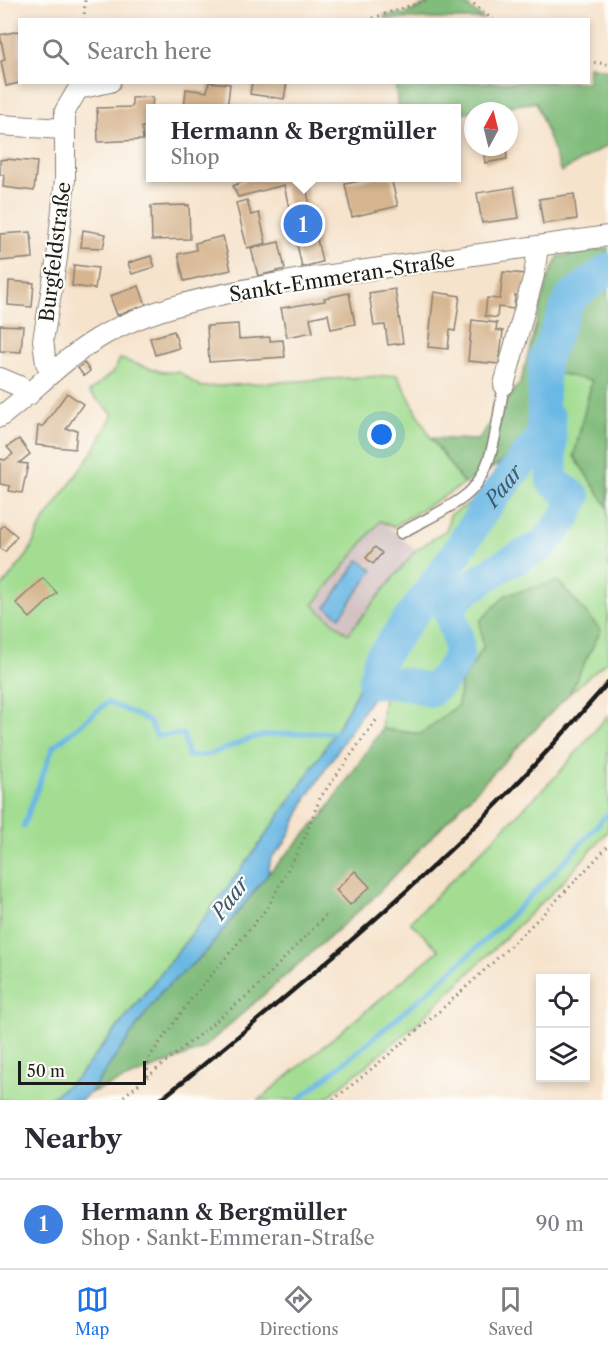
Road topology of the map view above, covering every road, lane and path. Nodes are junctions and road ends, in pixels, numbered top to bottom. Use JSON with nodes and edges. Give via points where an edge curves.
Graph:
{"nodes":[{"id":1,"x":86,"y":0,"type":"edge"},
{"id":2,"x":427,"y":0,"type":"edge"},
{"id":3,"x":469,"y":0,"type":"edge"},
{"id":4,"x":84,"y":18,"type":"edge"},
{"id":5,"x":373,"y":18,"type":"edge"},
{"id":6,"x":491,"y":18,"type":"edge"},
{"id":7,"x":590,"y":62,"type":"edge"},
{"id":8,"x":608,"y":64,"type":"edge"},
{"id":9,"x":101,"y":84,"type":"edge"},
{"id":10,"x":0,"y":125,"type":"edge"},
{"id":11,"x":63,"y":129,"type":"junction"},
{"id":12,"x":608,"y":236,"type":"edge"},
{"id":13,"x":538,"y":247,"type":"junction"},
{"id":14,"x":53,"y":372,"type":"junction"},
{"id":15,"x":0,"y":378,"type":"edge"},
{"id":16,"x":504,"y":385,"type":"joint"},
{"id":17,"x":28,"y":395,"type":"junction"},
{"id":18,"x":0,"y":417,"type":"edge"},
{"id":19,"x":401,"y":533,"type":"dead end"},
{"id":20,"x":377,"y":719,"type":"dead end"},
{"id":21,"x":608,"y":846,"type":"edge"},
{"id":22,"x":329,"y":912,"type":"dead end"},
{"id":23,"x":147,"y":1076,"type":"junction"},
{"id":24,"x":119,"y":1100,"type":"edge"},
{"id":25,"x":333,"y":1100,"type":"edge"}],
"edges":[{"from":1,"to":4,"type":"path"},
{"from":2,"to":5,"type":"path"},
{"from":3,"to":6,"type":"path"},
{"from":7,"to":8,"type":"path"},
{"from":9,"to":11,"type":"street","name":"Burgfeldstraße","via":[[78,89],[65,111]]},
{"from":10,"to":11,"type":"street"},
{"from":11,"to":14,"type":"street","name":"Burgfeldstraße","via":[[65,179],[44,340],[46,363]]},
{"from":12,"to":13,"type":"street","name":"Sankt-Emmeran-Straße"},
{"from":13,"to":14,"type":"street","name":"Sankt-Emmeran-Straße","via":[[306,279],[196,302],[158,313],[98,339]]},
{"from":13,"to":16,"type":"street"},
{"from":14,"to":17,"type":"street","name":"Sankt-Emmeran-Straße"},
{"from":15,"to":17,"type":"street","via":[[19,386]]},
{"from":16,"to":19,"type":"lane","via":[[480,481],[466,496]]},
{"from":17,"to":18,"type":"street","name":"Sankt-Emmeran-Straße"},
{"from":20,"to":23,"type":"path","via":[[320,798],[304,839],[268,907],[186,1006],[148,1059]]},
{"from":21,"to":25,"type":"path","via":[[573,885],[408,1040]]},
{"from":22,"to":23,"type":"path","via":[[254,990]]},
{"from":23,"to":24,"type":"path"}]}
